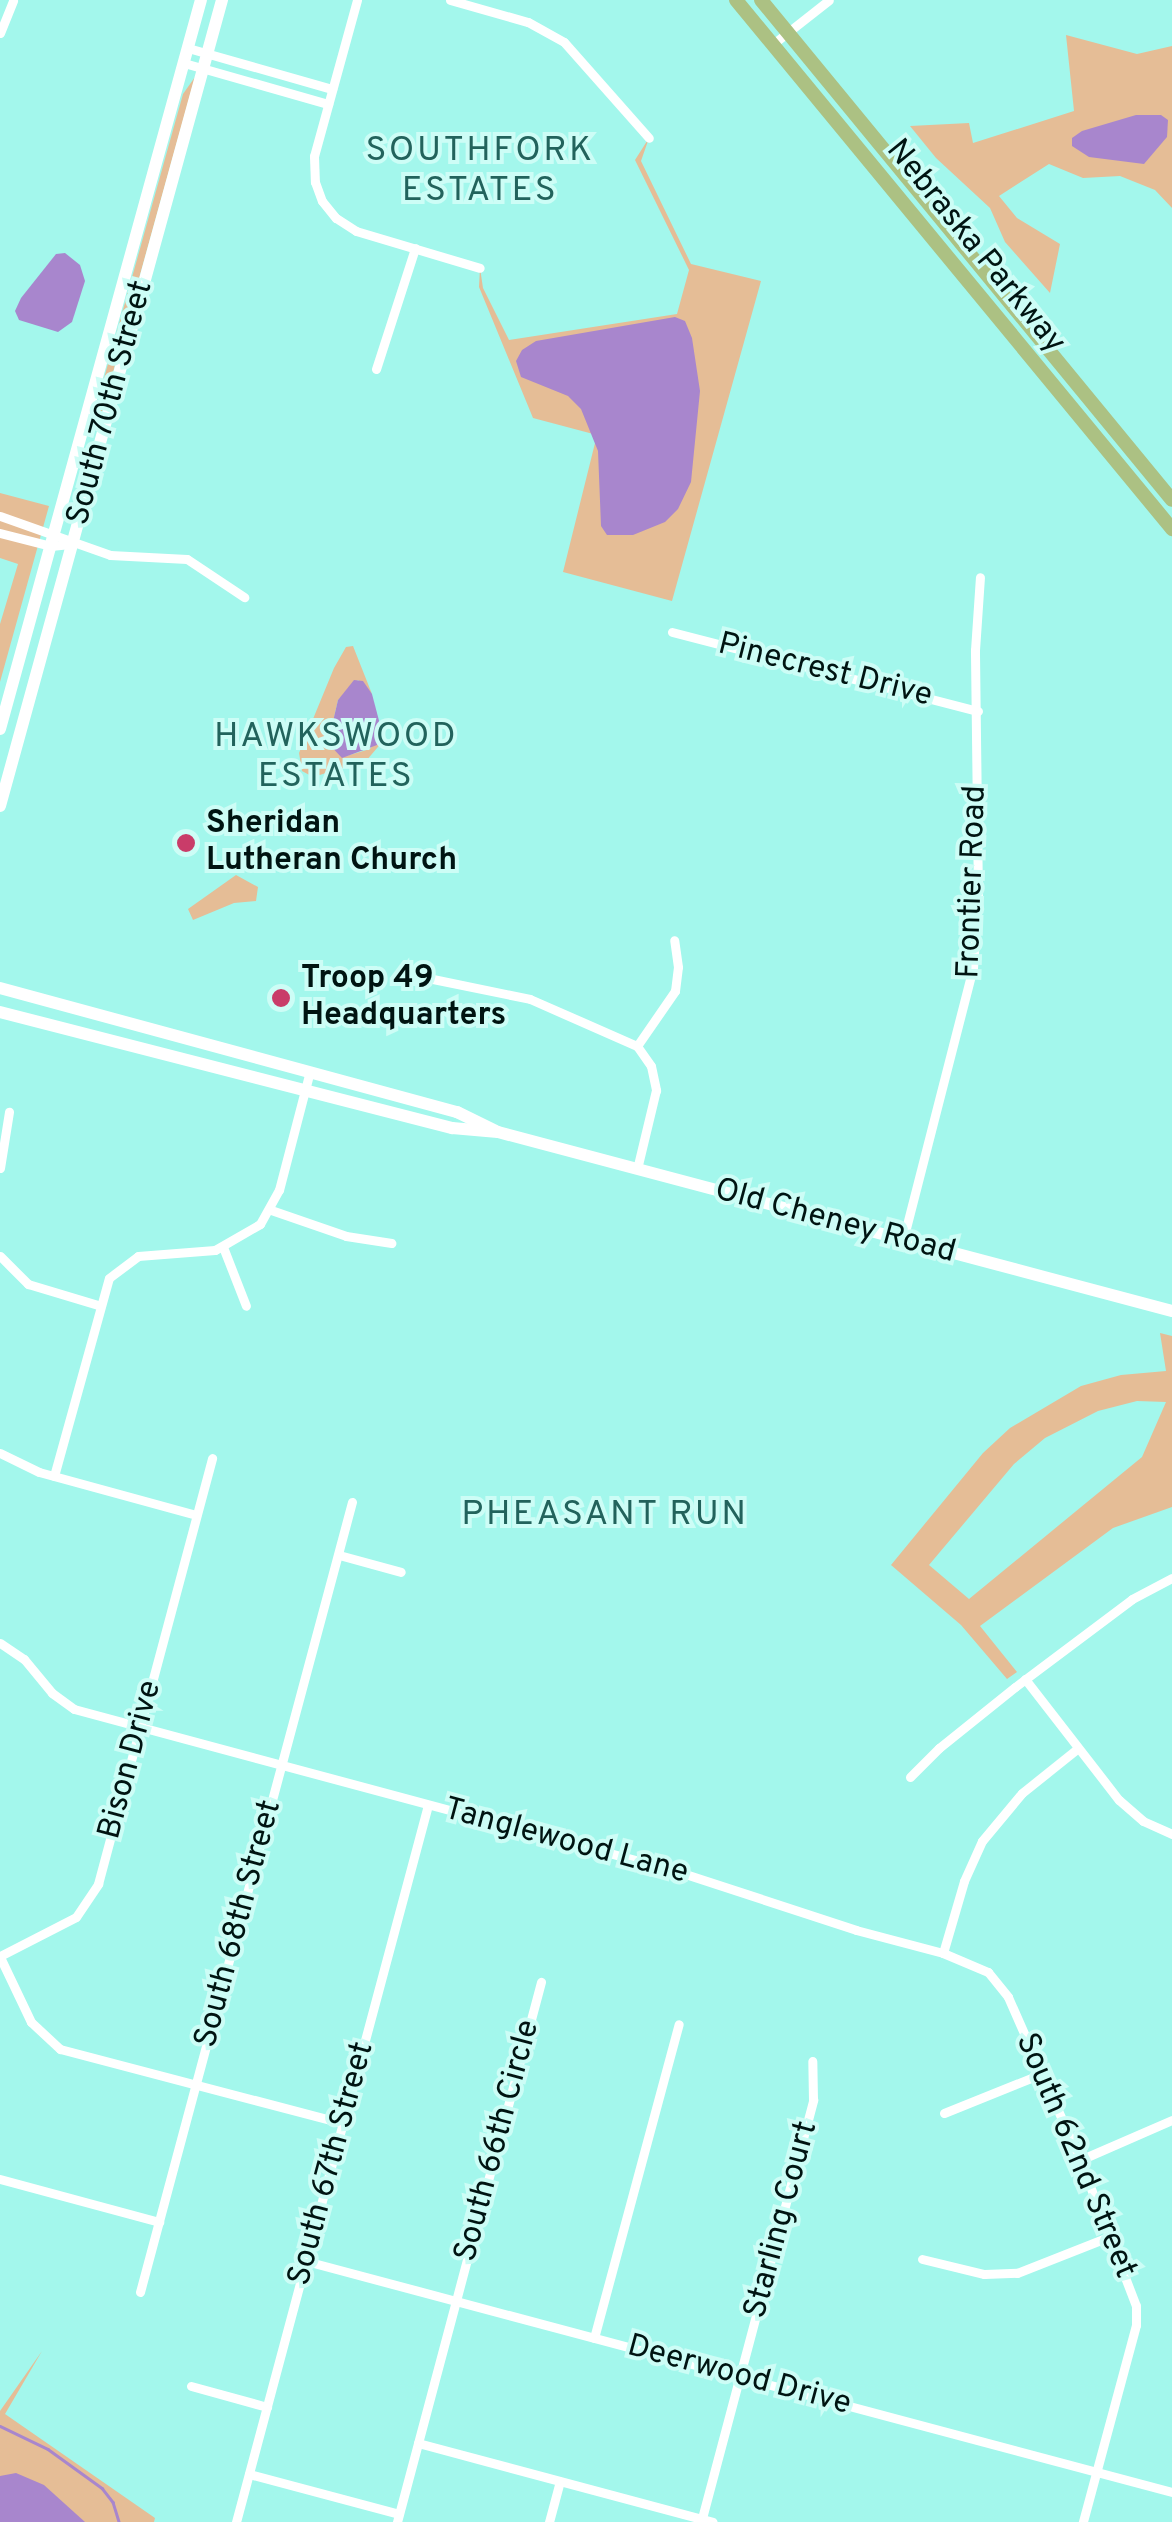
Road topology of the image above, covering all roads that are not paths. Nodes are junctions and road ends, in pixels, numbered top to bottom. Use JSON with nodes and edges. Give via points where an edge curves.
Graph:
{"nodes":[{"id":1,"x":13,"y":0,"type":"edge"},
{"id":2,"x":201,"y":0,"type":"edge"},
{"id":3,"x":222,"y":0,"type":"edge"},
{"id":4,"x":357,"y":0,"type":"edge"},
{"id":5,"x":450,"y":0,"type":"edge"},
{"id":6,"x":736,"y":0,"type":"edge"},
{"id":7,"x":761,"y":0,"type":"edge"},
{"id":8,"x":829,"y":0,"type":"edge"},
{"id":9,"x":787,"y":32,"type":"junction"},
{"id":10,"x":0,"y":34,"type":"edge"},
{"id":11,"x":772,"y":44,"type":"junction"},
{"id":12,"x":188,"y":48,"type":"junction"},
{"id":13,"x":208,"y":53,"type":"junction"},
{"id":14,"x":184,"y":63,"type":"junction"},
{"id":15,"x":204,"y":70,"type":"junction"},
{"id":16,"x":332,"y":89,"type":"junction"},
{"id":17,"x":328,"y":104,"type":"junction"},
{"id":18,"x":649,"y":138,"type":"dead end"},
{"id":19,"x":414,"y":248,"type":"junction"},
{"id":20,"x":480,"y":268,"type":"dead end"},
{"id":21,"x":376,"y":369,"type":"dead end"},
{"id":22,"x":1172,"y":500,"type":"edge"},
{"id":23,"x":0,"y":516,"type":"edge"},
{"id":24,"x":1172,"y":529,"type":"edge"},
{"id":25,"x":0,"y":532,"type":"edge"},
{"id":26,"x":52,"y":540,"type":"junction"},
{"id":27,"x":72,"y":544,"type":"junction"},
{"id":28,"x":980,"y":577,"type":"dead end"},
{"id":29,"x":244,"y":597,"type":"dead end"},
{"id":30,"x":672,"y":632,"type":"dead end"},
{"id":31,"x":978,"y":711,"type":"junction"},
{"id":32,"x":0,"y":730,"type":"edge"},
{"id":33,"x":0,"y":806,"type":"edge"},
{"id":34,"x":674,"y":940,"type":"dead end"},
{"id":35,"x":424,"y":977,"type":"dead end"},
{"id":36,"x":0,"y":988,"type":"edge"},
{"id":37,"x":0,"y":1012,"type":"edge"},
{"id":38,"x":637,"y":1046,"type":"junction"},
{"id":39,"x":310,"y":1071,"type":"junction"},
{"id":40,"x":306,"y":1090,"type":"junction"},
{"id":41,"x":10,"y":1112,"type":"dead end"},
{"id":42,"x":498,"y":1132,"type":"junction"},
{"id":43,"x":0,"y":1168,"type":"edge"},
{"id":44,"x":637,"y":1169,"type":"junction"},
{"id":45,"x":271,"y":1210,"type":"junction"},
{"id":46,"x":904,"y":1240,"type":"junction"},
{"id":47,"x":391,"y":1243,"type":"dead end"},
{"id":48,"x":224,"y":1247,"type":"junction"},
{"id":49,"x":0,"y":1256,"type":"edge"},
{"id":50,"x":98,"y":1305,"type":"junction"},
{"id":51,"x":246,"y":1306,"type":"dead end"},
{"id":52,"x":1172,"y":1311,"type":"edge"},
{"id":53,"x":0,"y":1452,"type":"edge"},
{"id":54,"x":212,"y":1458,"type":"dead end"},
{"id":55,"x":54,"y":1476,"type":"junction"},
{"id":56,"x":352,"y":1502,"type":"dead end"},
{"id":57,"x":196,"y":1514,"type":"junction"},
{"id":58,"x":339,"y":1555,"type":"junction"},
{"id":59,"x":401,"y":1572,"type":"dead end"},
{"id":60,"x":1172,"y":1578,"type":"edge"},
{"id":61,"x":0,"y":1642,"type":"edge"},
{"id":62,"x":1025,"y":1680,"type":"junction"},
{"id":63,"x":139,"y":1727,"type":"junction"},
{"id":64,"x":1077,"y":1749,"type":"junction"},
{"id":65,"x":281,"y":1766,"type":"junction"},
{"id":66,"x":910,"y":1777,"type":"dead end"},
{"id":67,"x":428,"y":1805,"type":"junction"},
{"id":68,"x":1172,"y":1834,"type":"edge"},
{"id":69,"x":943,"y":1953,"type":"junction"},
{"id":70,"x":0,"y":1956,"type":"edge"},
{"id":71,"x":988,"y":1972,"type":"joint"},
{"id":72,"x":540,"y":1982,"type":"dead end"},
{"id":73,"x":679,"y":2024,"type":"dead end"},
{"id":74,"x":812,"y":2061,"type":"dead end"},
{"id":75,"x":1041,"y":2074,"type":"junction"},
{"id":76,"x":196,"y":2085,"type":"junction"},
{"id":77,"x":944,"y":2113,"type":"dead end"},
{"id":78,"x":1172,"y":2120,"type":"edge"},
{"id":79,"x":344,"y":2123,"type":"junction"},
{"id":80,"x":1080,"y":2160,"type":"junction"},
{"id":81,"x":0,"y":2180,"type":"edge"},
{"id":82,"x":160,"y":2222,"type":"junction"},
{"id":83,"x":1111,"y":2236,"type":"junction"},
{"id":84,"x":922,"y":2259,"type":"dead end"},
{"id":85,"x":306,"y":2260,"type":"junction"},
{"id":86,"x":140,"y":2292,"type":"dead end"},
{"id":87,"x":455,"y":2300,"type":"junction"},
{"id":88,"x":594,"y":2338,"type":"junction"},
{"id":89,"x":740,"y":2377,"type":"junction"},
{"id":90,"x":191,"y":2386,"type":"dead end"},
{"id":91,"x":267,"y":2407,"type":"junction"},
{"id":92,"x":418,"y":2443,"type":"junction"},
{"id":93,"x":1096,"y":2472,"type":"junction"},
{"id":94,"x":249,"y":2474,"type":"junction"},
{"id":95,"x":560,"y":2481,"type":"junction"},
{"id":96,"x":1172,"y":2492,"type":"edge"},
{"id":97,"x":398,"y":2518,"type":"edge"},
{"id":98,"x":705,"y":2521,"type":"edge"},
{"id":99,"x":236,"y":2522,"type":"edge"},
{"id":100,"x":549,"y":2522,"type":"edge"},
{"id":101,"x":1083,"y":2522,"type":"edge"}],
"edges":[{"from":1,"to":10,"type":"street"},
{"from":2,"to":12,"type":"main road","name":"South 70th Street"},
{"from":3,"to":13,"type":"main road","name":"South 70th Street"},
{"from":4,"to":16,"type":"street"},
{"from":5,"to":18,"type":"street","via":[[528,22],[564,42]]},
{"from":6,"to":11,"type":"main road","name":"Nebraska Parkway"},
{"from":7,"to":9,"type":"main road","name":"Nebraska Parkway"},
{"from":8,"to":9,"type":"street"},
{"from":9,"to":11,"type":"street"},
{"from":9,"to":22,"type":"main road","name":"Nebraska Parkway"},
{"from":11,"to":24,"type":"main road","name":"Nebraska Parkway"},
{"from":12,"to":13,"type":"street"},
{"from":12,"to":14,"type":"main road","name":"South 70th Street"},
{"from":13,"to":15,"type":"main road","name":"South 70th Street"},
{"from":13,"to":16,"type":"street"},
{"from":14,"to":15,"type":"street"},
{"from":14,"to":26,"type":"main road","name":"South 70th Street"},
{"from":15,"to":17,"type":"street"},
{"from":15,"to":27,"type":"main road","name":"South 70th Street"},
{"from":16,"to":17,"type":"street"},
{"from":17,"to":19,"type":"street","via":[[314,156],[322,201],[350,228]]},
{"from":19,"to":20,"type":"street"},
{"from":19,"to":21,"type":"street"},
{"from":23,"to":26,"type":"street"},
{"from":25,"to":26,"type":"street"},
{"from":26,"to":27,"type":"street"},
{"from":26,"to":32,"type":"main road","name":"South 70th Street"},
{"from":27,"to":29,"type":"street","via":[[119,556],[186,559]]},
{"from":27,"to":33,"type":"main road","name":"South 70th Street"},
{"from":28,"to":31,"type":"street","name":"Frontier Road"},
{"from":30,"to":31,"type":"street","name":"Pinecrest Drive"},
{"from":31,"to":46,"type":"street","name":"Frontier Road","via":[[974,968]]},
{"from":34,"to":38,"type":"street","via":[[675,991]]},
{"from":35,"to":38,"type":"street","via":[[530,999]]},
{"from":36,"to":39,"type":"main road","name":"Old Cheney Road"},
{"from":37,"to":40,"type":"main road","name":"Old Cheney Road"},
{"from":38,"to":44,"type":"street","via":[[656,1090]]},
{"from":39,"to":40,"type":"street"},
{"from":39,"to":42,"type":"main road","name":"Old Cheney Road","via":[[457,1112]]},
{"from":40,"to":42,"type":"main road","name":"Old Cheney Road","via":[[462,1130]]},
{"from":40,"to":45,"type":"street"},
{"from":41,"to":43,"type":"street"},
{"from":42,"to":44,"type":"main road","name":"Old Cheney Road"},
{"from":44,"to":46,"type":"main road","name":"Old Cheney Road"},
{"from":45,"to":47,"type":"street","via":[[346,1236]]},
{"from":45,"to":48,"type":"street"},
{"from":46,"to":52,"type":"main road","name":"Old Cheney Road"},
{"from":48,"to":50,"type":"street","via":[[126,1262],[108,1278]]},
{"from":48,"to":51,"type":"street"},
{"from":49,"to":50,"type":"street","via":[[28,1284]]},
{"from":50,"to":55,"type":"street"},
{"from":53,"to":55,"type":"street"},
{"from":54,"to":57,"type":"street","name":"Bison Drive"},
{"from":55,"to":57,"type":"street"},
{"from":56,"to":58,"type":"street","name":"South 68th Street"},
{"from":57,"to":63,"type":"street","name":"Bison Drive"},
{"from":58,"to":59,"type":"street"},
{"from":58,"to":65,"type":"street","name":"South 68th Street"},
{"from":60,"to":62,"type":"street","via":[[1132,1599]]},
{"from":61,"to":63,"type":"street","name":"Tanglewood Lane","via":[[61,1702]]},
{"from":62,"to":64,"type":"street"},
{"from":62,"to":66,"type":"street"},
{"from":63,"to":65,"type":"street","name":"Tanglewood Lane"},
{"from":63,"to":70,"type":"street","name":"Bison Drive","via":[[92,1898],[66,1924]]},
{"from":64,"to":68,"type":"street","via":[[1130,1812]]},
{"from":64,"to":69,"type":"street","via":[[1022,1792],[992,1826],[972,1859]]},
{"from":65,"to":67,"type":"street","name":"Tanglewood Lane"},
{"from":65,"to":76,"type":"street","name":"South 68th Street"},
{"from":67,"to":69,"type":"street","name":"Tanglewood Lane","via":[[676,1871]]},
{"from":67,"to":79,"type":"street","name":"South 67th Street"},
{"from":69,"to":71,"type":"street","name":"Tanglewood Lane"},
{"from":70,"to":76,"type":"street","via":[[48,2041]]},
{"from":71,"to":75,"type":"street","name":"South 62nd Street","via":[[1008,1997]]},
{"from":72,"to":87,"type":"street","name":"South 66th Circle"},
{"from":73,"to":88,"type":"street"},
{"from":74,"to":89,"type":"street","name":"Starling Court","via":[[813,2100]]},
{"from":75,"to":77,"type":"street"},
{"from":75,"to":80,"type":"street","name":"South 62nd Street"},
{"from":76,"to":79,"type":"street"},
{"from":76,"to":82,"type":"street","name":"South 68th Street"},
{"from":78,"to":80,"type":"street"},
{"from":79,"to":85,"type":"street","name":"South 67th Street"},
{"from":80,"to":83,"type":"street","name":"South 62nd Street"},
{"from":81,"to":82,"type":"street"},
{"from":82,"to":86,"type":"street","name":"South 68th Street"},
{"from":83,"to":84,"type":"street","via":[[1017,2273],[984,2274]]},
{"from":83,"to":93,"type":"street","name":"South 62nd Street","via":[[1137,2316]]},
{"from":85,"to":87,"type":"street","name":"Deerwood Drive"},
{"from":85,"to":91,"type":"street","name":"South 67th Street"},
{"from":87,"to":88,"type":"street","name":"Deerwood Drive"},
{"from":87,"to":92,"type":"street","name":"South 66th Circle"},
{"from":88,"to":89,"type":"street","name":"Deerwood Drive"},
{"from":89,"to":93,"type":"street","name":"Deerwood Drive"},
{"from":89,"to":98,"type":"street","name":"Starling Court"},
{"from":90,"to":91,"type":"street"},
{"from":91,"to":94,"type":"street","name":"South 67th Street"},
{"from":92,"to":95,"type":"street"},
{"from":92,"to":97,"type":"street","name":"South 66th Circle"},
{"from":93,"to":96,"type":"street","name":"Deerwood Drive"},
{"from":93,"to":101,"type":"street","name":"South 62nd Street"},
{"from":94,"to":97,"type":"street"},
{"from":94,"to":99,"type":"street","name":"South 67th Street"},
{"from":95,"to":98,"type":"street"},
{"from":95,"to":100,"type":"street"}]}
